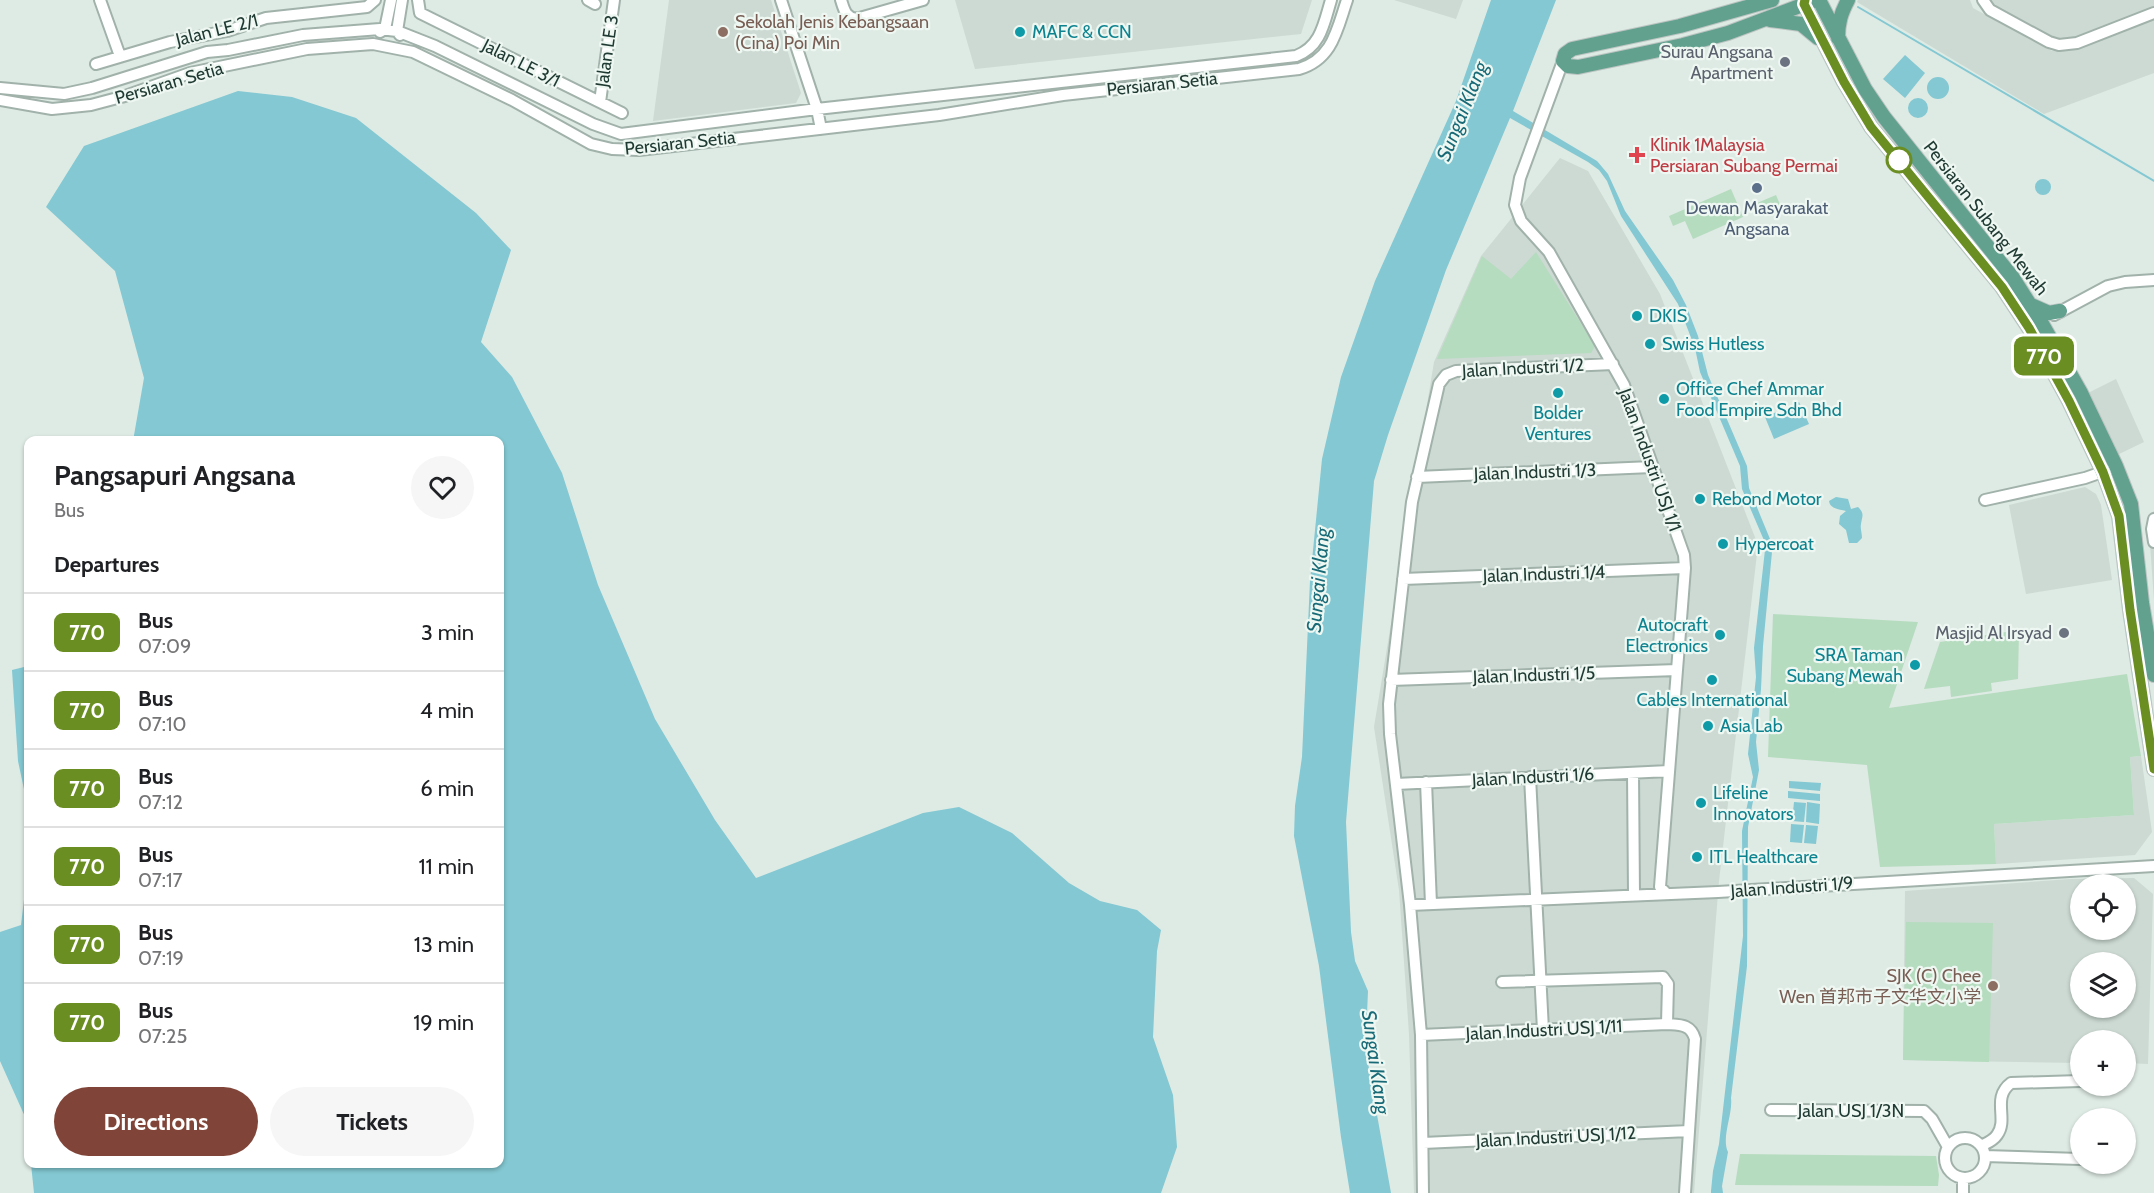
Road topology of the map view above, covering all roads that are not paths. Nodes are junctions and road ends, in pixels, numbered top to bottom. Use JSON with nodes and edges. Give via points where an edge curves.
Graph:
{"nodes":[{"id":1,"x":100,"y":0,"type":"edge"},
{"id":2,"x":375,"y":0,"type":"edge"},
{"id":3,"x":392,"y":0,"type":"edge"},
{"id":4,"x":402,"y":0,"type":"edge"},
{"id":5,"x":418,"y":0,"type":"edge"},
{"id":6,"x":614,"y":0,"type":"edge"},
{"id":7,"x":781,"y":0,"type":"edge"},
{"id":8,"x":842,"y":0,"type":"edge"},
{"id":9,"x":923,"y":0,"type":"edge"},
{"id":10,"x":1331,"y":0,"type":"edge"},
{"id":11,"x":1347,"y":0,"type":"edge"},
{"id":12,"x":1772,"y":0,"type":"edge"},
{"id":13,"x":1848,"y":0,"type":"edge"},
{"id":14,"x":1983,"y":0,"type":"edge"},
{"id":15,"x":1810,"y":1,"type":"edge"},
{"id":16,"x":2154,"y":13,"type":"edge"},
{"id":17,"x":1762,"y":20,"type":"junction"},
{"id":18,"x":386,"y":29,"type":"junction"},
{"id":19,"x":397,"y":31,"type":"junction"},
{"id":20,"x":1839,"y":40,"type":"junction"},
{"id":21,"x":373,"y":44,"type":"junction"},
{"id":22,"x":1824,"y":44,"type":"junction"},
{"id":23,"x":403,"y":49,"type":"junction"},
{"id":24,"x":1309,"y":50,"type":"junction"},
{"id":25,"x":120,"y":56,"type":"junction"},
{"id":26,"x":1563,"y":61,"type":"junction"},
{"id":27,"x":1316,"y":63,"type":"junction"},
{"id":28,"x":96,"y":64,"type":"dead end"},
{"id":29,"x":0,"y":88,"type":"edge"},
{"id":30,"x":0,"y":100,"type":"edge"},
{"id":31,"x":600,"y":102,"type":"junction"},
{"id":32,"x":817,"y":109,"type":"junction"},
{"id":33,"x":622,"y":113,"type":"dead end"},
{"id":34,"x":821,"y":129,"type":"junction"},
{"id":35,"x":2154,"y":280,"type":"edge"},
{"id":36,"x":2031,"y":305,"type":"junction"},
{"id":37,"x":2059,"y":312,"type":"junction"},
{"id":38,"x":2035,"y":325,"type":"junction"},
{"id":39,"x":2052,"y":341,"type":"junction"},
{"id":40,"x":1613,"y":364,"type":"junction"},
{"id":41,"x":1652,"y":466,"type":"junction"},
{"id":42,"x":2110,"y":469,"type":"junction"},
{"id":43,"x":1417,"y":477,"type":"junction"},
{"id":44,"x":1985,"y":500,"type":"dead end"},
{"id":45,"x":2154,"y":519,"type":"edge"},
{"id":46,"x":2154,"y":542,"type":"edge"},
{"id":47,"x":1685,"y":568,"type":"junction"},
{"id":48,"x":1403,"y":579,"type":"junction"},
{"id":49,"x":2150,"y":668,"type":"edge"},
{"id":50,"x":1677,"y":670,"type":"junction"},
{"id":51,"x":1391,"y":680,"type":"junction"},
{"id":52,"x":2154,"y":769,"type":"edge"},
{"id":53,"x":1670,"y":771,"type":"junction"},
{"id":54,"x":1633,"y":773,"type":"junction"},
{"id":55,"x":1530,"y":777,"type":"junction"},
{"id":56,"x":1426,"y":782,"type":"junction"},
{"id":57,"x":1396,"y":784,"type":"junction"},
{"id":58,"x":2154,"y":866,"type":"edge"},
{"id":59,"x":1666,"y":893,"type":"junction"},
{"id":60,"x":1634,"y":895,"type":"junction"},
{"id":61,"x":1537,"y":899,"type":"junction"},
{"id":62,"x":1431,"y":904,"type":"junction"},
{"id":63,"x":1410,"y":905,"type":"junction"},
{"id":64,"x":1539,"y":981,"type":"junction"},
{"id":65,"x":1502,"y":982,"type":"dead end"},
{"id":66,"x":1667,"y":1024,"type":"junction"},
{"id":67,"x":1543,"y":1030,"type":"junction"},
{"id":68,"x":1421,"y":1035,"type":"junction"},
{"id":69,"x":2070,"y":1081,"type":"edge"},
{"id":70,"x":1771,"y":1110,"type":"dead end"},
{"id":71,"x":1689,"y":1131,"type":"junction"},
{"id":72,"x":1423,"y":1143,"type":"junction"},
{"id":73,"x":1948,"y":1147,"type":"junction"},
{"id":74,"x":1983,"y":1151,"type":"junction"},
{"id":75,"x":2070,"y":1158,"type":"edge"},
{"id":76,"x":1963,"y":1179,"type":"junction"},
{"id":77,"x":1423,"y":1193,"type":"edge"},
{"id":78,"x":1685,"y":1193,"type":"edge"},
{"id":79,"x":1963,"y":1193,"type":"edge"}],
"edges":[{"from":1,"to":25,"type":"street"},
{"from":2,"to":25,"type":"street","name":"Jalan LE 2/1","via":[[367,7],[266,18]]},
{"from":3,"to":18,"type":"street"},
{"from":4,"to":19,"type":"street"},
{"from":5,"to":31,"type":"street","name":"Jalan LE 3/1","via":[[420,13]]},
{"from":6,"to":31,"type":"street","name":"Jalan LE 3"},
{"from":7,"to":32,"type":"street"},
{"from":8,"to":9,"type":"street","via":[[846,14],[856,18]]},
{"from":10,"to":24,"type":"street","via":[[1319,37]]},
{"from":11,"to":27,"type":"street","via":[[1326,53]]},
{"from":12,"to":26,"type":"main road","via":[[1680,26],[1572,49]]},
{"from":13,"to":20,"type":"main road","via":[[1841,13]]},
{"from":14,"to":16,"type":"street","via":[[1990,10],[2059,45],[2078,43]]},
{"from":15,"to":17,"type":"main road"},
{"from":15,"to":20,"type":"main road","name":"Persiaran Subang Mewah"},
{"from":15,"to":22,"type":"main road","name":"Persiaran Subang Mewah"},
{"from":17,"to":22,"type":"main road","via":[[1801,24]]},
{"from":17,"to":26,"type":"main road","via":[[1683,45],[1578,67]]},
{"from":18,"to":19,"type":"street","name":"Persiaran Setia"},
{"from":18,"to":21,"type":"street","via":[[372,39]]},
{"from":18,"to":29,"type":"street","name":"Persiaran Setia","via":[[303,35],[207,52],[64,94]]},
{"from":19,"to":23,"type":"street","via":[[404,42]]},
{"from":19,"to":32,"type":"street","name":"Persiaran Setia","via":[[621,134]]},
{"from":20,"to":36,"type":"main road","name":"Persiaran Subang Mewah","via":[[1884,117]]},
{"from":21,"to":23,"type":"street","name":"Persiaran Setia"},
{"from":21,"to":30,"type":"street","name":"Persiaran Setia","via":[[299,50],[190,73],[91,105],[52,109]]},
{"from":22,"to":38,"type":"main road","name":"Persiaran Subang Mewah","via":[[1871,127]]},
{"from":23,"to":34,"type":"street","name":"Persiaran Setia","via":[[465,76],[591,144],[612,149],[639,150]]},
{"from":24,"to":27,"type":"street"},
{"from":24,"to":32,"type":"street","name":"Persiaran Setia","via":[[1285,58]]},
{"from":25,"to":28,"type":"street","name":"Jalan LE 2/1"},
{"from":26,"to":40,"type":"street","name":"Jalan Industri USJ 1/1","via":[[1515,199],[1517,213],[1549,252]]},
{"from":27,"to":34,"type":"street","name":"Persiaran Setia","via":[[1299,69],[1063,95]]},
{"from":31,"to":33,"type":"street","name":"Jalan LE 3/1"},
{"from":32,"to":34,"type":"street"},
{"from":35,"to":37,"type":"street","via":[[2108,286]]},
{"from":36,"to":37,"type":"main road","via":[[2049,313]]},
{"from":36,"to":38,"type":"main road","name":"Persiaran Subang Mewah"},
{"from":37,"to":38,"type":"street"},
{"from":37,"to":39,"type":"main road","via":[[2052,327]]},
{"from":38,"to":39,"type":"main road","name":"Persiaran Subang Mewah"},
{"from":38,"to":42,"type":"main road","name":"Persiaran Subang Mewah","via":[[2069,401]]},
{"from":39,"to":42,"type":"main road","name":"Persiaran Subang Mewah","via":[[2081,393]]},
{"from":40,"to":41,"type":"street","name":"Jalan Industri USJ 1/1"},
{"from":40,"to":43,"type":"street","name":"Jalan Industri 1/2","via":[[1456,371],[1446,375],[1439,384]]},
{"from":41,"to":43,"type":"street","name":"Jalan Industri 1/3"},
{"from":41,"to":47,"type":"street","name":"Jalan Industri USJ 1/1","via":[[1684,555]]},
{"from":42,"to":44,"type":"street"},
{"from":42,"to":49,"type":"main road","name":"Persiaran Subang Mewah","via":[[2130,610]]},
{"from":43,"to":48,"type":"street"},
{"from":45,"to":46,"type":"street"},
{"from":47,"to":48,"type":"street","name":"Jalan Industri 1/4"},
{"from":47,"to":50,"type":"street","name":"Jalan Industri USJ 1/1"},
{"from":48,"to":51,"type":"street"},
{"from":49,"to":52,"type":"main road","name":"Persiaran Subang Mewah"},
{"from":50,"to":51,"type":"street","name":"Jalan Industri 1/5"},
{"from":50,"to":53,"type":"street","name":"Jalan Industri USJ 1/1"},
{"from":51,"to":57,"type":"street","via":[[1390,734]]},
{"from":53,"to":54,"type":"street","name":"Jalan Industri 1/6"},
{"from":53,"to":59,"type":"street","name":"Jalan Industri USJ 1/1","via":[[1660,887]]},
{"from":54,"to":55,"type":"street","name":"Jalan Industri 1/6"},
{"from":54,"to":60,"type":"street"},
{"from":55,"to":56,"type":"street","name":"Jalan Industri 1/6"},
{"from":55,"to":61,"type":"street"},
{"from":56,"to":57,"type":"street","name":"Jalan Industri 1/6"},
{"from":56,"to":62,"type":"street"},
{"from":57,"to":63,"type":"street"},
{"from":58,"to":59,"type":"street","name":"Jalan Industri 1/9"},
{"from":59,"to":60,"type":"street","name":"Jalan Industri 1/9"},
{"from":60,"to":61,"type":"street","name":"Jalan Industri 1/9"},
{"from":61,"to":62,"type":"street","name":"Jalan Industri 1/9"},
{"from":61,"to":64,"type":"street"},
{"from":62,"to":63,"type":"street","name":"Jalan Industri 1/9"},
{"from":63,"to":68,"type":"street"},
{"from":64,"to":65,"type":"street"},
{"from":64,"to":66,"type":"street","via":[[1663,977],[1668,984]]},
{"from":64,"to":67,"type":"street"},
{"from":66,"to":67,"type":"street","name":"Jalan Industri USJ 1/11"},
{"from":66,"to":71,"type":"street","via":[[1686,1026],[1695,1039]]},
{"from":67,"to":68,"type":"street","name":"Jalan Industri USJ 1/11"},
{"from":68,"to":72,"type":"street"},
{"from":69,"to":74,"type":"street","via":[[2011,1083],[2001,1094],[2000,1130]]},
{"from":70,"to":73,"type":"street","name":"Jalan USJ 1/3N","via":[[1923,1111]]},
{"from":71,"to":72,"type":"street","name":"Jalan Industri USJ 1/12"},
{"from":71,"to":78,"type":"street"},
{"from":72,"to":77,"type":"street"},
{"from":73,"to":74,"type":"street","via":[[1954,1141],[1969,1138]]},
{"from":73,"to":76,"type":"street","via":[[1946,1167]]},
{"from":74,"to":75,"type":"street"},
{"from":74,"to":76,"type":"street","via":[[1985,1164],[1977,1175]]},
{"from":76,"to":79,"type":"street"}]}
